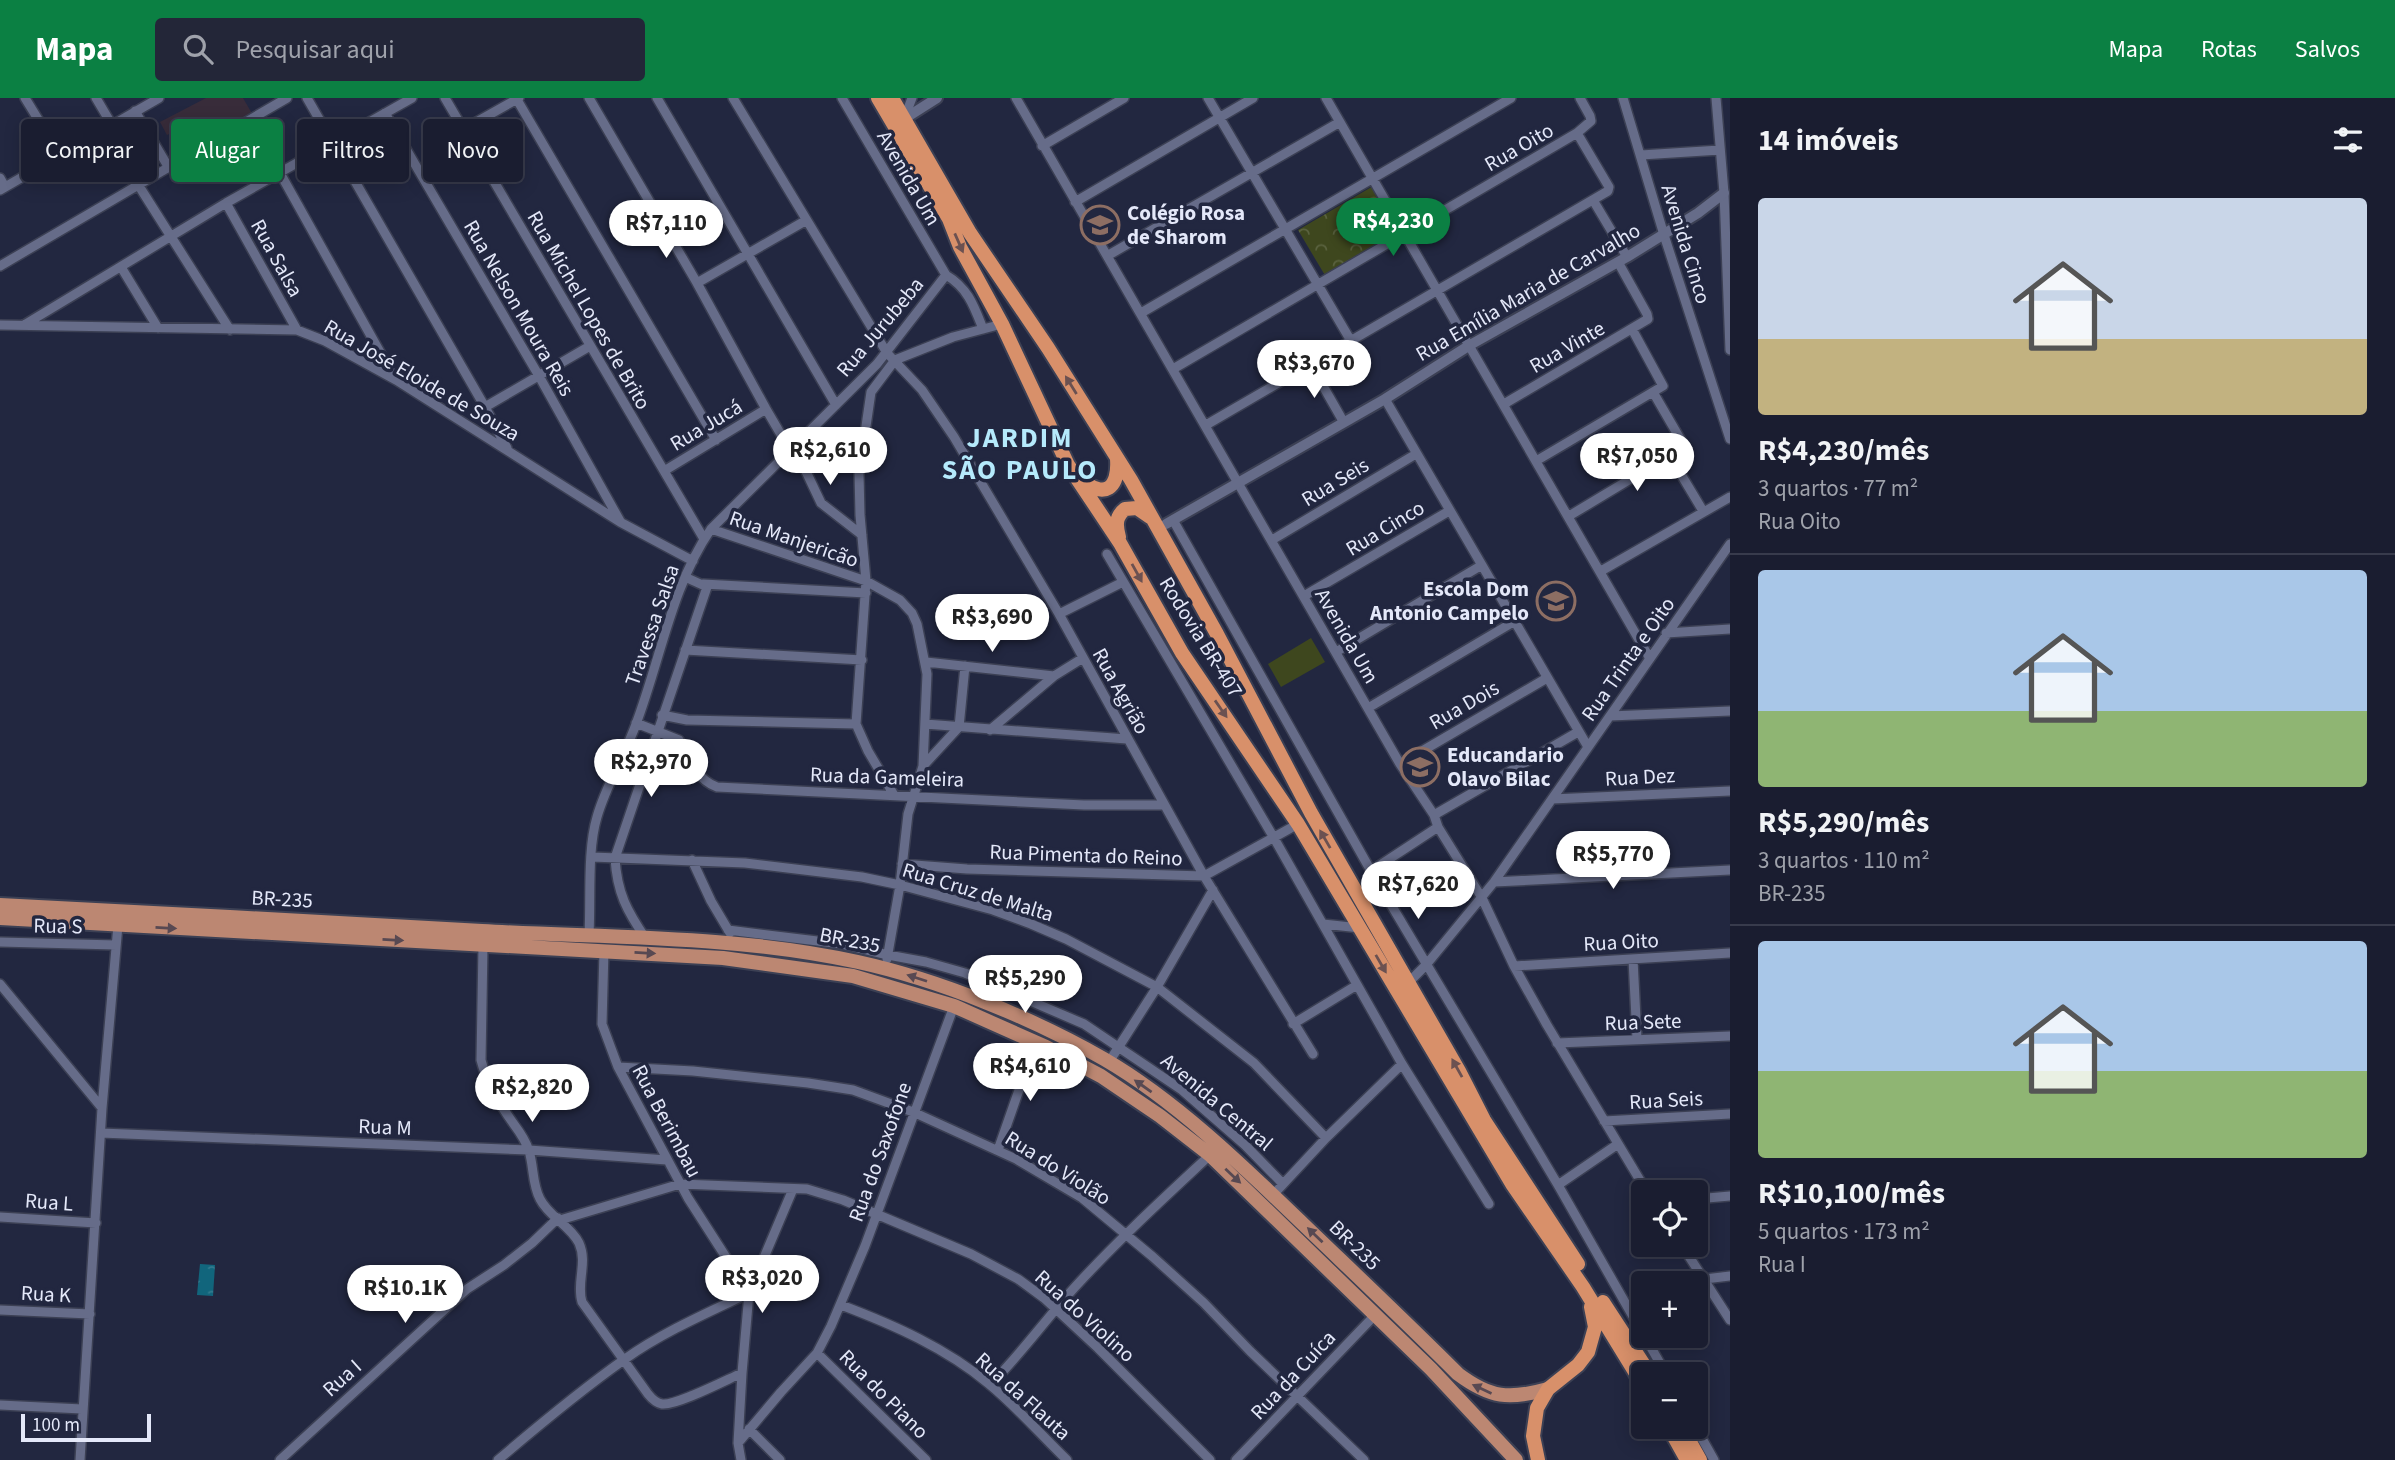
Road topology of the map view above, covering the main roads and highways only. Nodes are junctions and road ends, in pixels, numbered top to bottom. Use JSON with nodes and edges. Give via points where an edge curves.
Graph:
{"nodes":[{"id":1,"x":878,"y":98,"type":"edge"},
{"id":2,"x":892,"y":98,"type":"edge"},
{"id":3,"x":1118,"y":459,"type":"junction"},
{"id":4,"x":1068,"y":465,"type":"junction"},
{"id":5,"x":1151,"y":518,"type":"junction"},
{"id":6,"x":1120,"y":543,"type":"junction"},
{"id":7,"x":0,"y":905,"type":"edge"},
{"id":8,"x":0,"y":918,"type":"edge"},
{"id":9,"x":854,"y":968,"type":"junction"},
{"id":10,"x":1583,"y":1287,"type":"junction"},
{"id":11,"x":1642,"y":1362,"type":"edge"},
{"id":12,"x":1631,"y":1365,"type":"edge"},
{"id":13,"x":1548,"y":1389,"type":"junction"},
{"id":14,"x":1676,"y":1439,"type":"edge"},
{"id":15,"x":1692,"y":1439,"type":"edge"},
{"id":16,"x":1708,"y":1459,"type":"edge"},
{"id":17,"x":1516,"y":1460,"type":"edge"},
{"id":18,"x":1538,"y":1460,"type":"edge"},
{"id":19,"x":1688,"y":1460,"type":"edge"}],
"edges":[{"from":1,"to":4,"type":"highway","name":"Rodovia BR-407","one_way":true,"via":[[949,219]]},
{"from":3,"to":2,"type":"highway","name":"Rodovia BR-407","one_way":true,"via":[[970,233]]},
{"from":3,"to":4,"type":"highway","via":[[1117,478],[1104,489],[1088,485]]},
{"from":3,"to":5,"type":"highway","name":"Rodovia BR-407"},
{"from":4,"to":6,"type":"highway","name":"Rodovia BR-407"},
{"from":5,"to":6,"type":"highway","via":[[1137,509],[1125,509],[1118,515]]},
{"from":11,"to":5,"type":"highway","name":"Rodovia BR-407","one_way":true,"via":[[1499,1145]]},
{"from":6,"to":10,"type":"highway","name":"Rodovia BR-407","one_way":true,"via":[[1182,653],[1297,824],[1511,1184]]},
{"from":7,"to":9,"type":"main road","name":"BR-235","number":"BR-235","via":[[589,934],[779,949]]},
{"from":8,"to":9,"type":"main road","name":"BR-235","number":"BR-235","one_way":true},
{"from":13,"to":9,"type":"main road","name":"BR-235","number":"BR-235","one_way":true,"via":[[1500,1395],[1470,1383],[1278,1189],[1109,1062],[1030,1022],[887,962]]},
{"from":9,"to":17,"type":"main road","name":"BR-235","number":"BR-235","one_way":true,"via":[[1046,1046],[1133,1097],[1210,1155],[1440,1377]]},
{"from":10,"to":12,"type":"highway"},
{"from":10,"to":13,"type":"highway","via":[[1594,1316],[1592,1343],[1578,1365]]},
{"from":13,"to":18,"type":"highway","via":[[1535,1415],[1533,1443]]},
{"from":14,"to":19,"type":"highway"},
{"from":15,"to":16,"type":"highway"}]}
